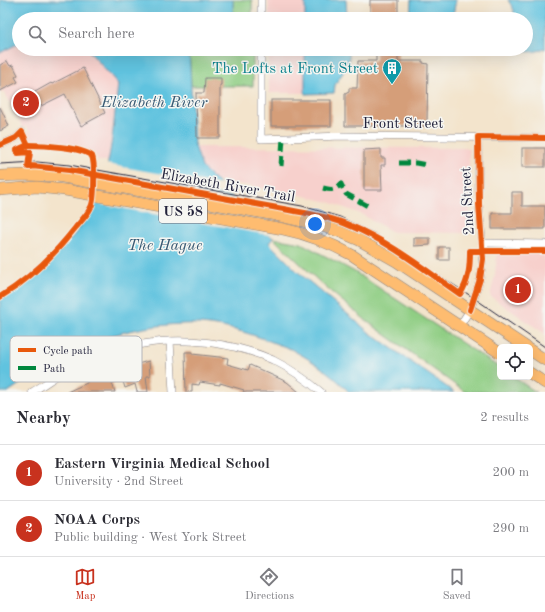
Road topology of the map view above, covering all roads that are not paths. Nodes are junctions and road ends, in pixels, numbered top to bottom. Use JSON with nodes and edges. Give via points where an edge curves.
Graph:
{"nodes":[{"id":1,"x":261,"y":0,"type":"edge"},
{"id":2,"x":261,"y":12,"type":"edge"},
{"id":3,"x":261,"y":56,"type":"edge"},
{"id":4,"x":22,"y":132,"type":"dead end"},
{"id":5,"x":478,"y":137,"type":"junction"},
{"id":6,"x":545,"y":138,"type":"edge"},
{"id":7,"x":0,"y":146,"type":"edge"},
{"id":8,"x":0,"y":176,"type":"edge"},
{"id":9,"x":0,"y":190,"type":"edge"},
{"id":10,"x":482,"y":243,"type":"junction"},
{"id":11,"x":545,"y":244,"type":"edge"},
{"id":12,"x":470,"y":310,"type":"junction"},
{"id":13,"x":460,"y":326,"type":"junction"},
{"id":14,"x":170,"y":341,"type":"junction"},
{"id":15,"x":142,"y":344,"type":"edge"},
{"id":16,"x":521,"y":344,"type":"edge"},
{"id":17,"x":497,"y":351,"type":"edge"},
{"id":18,"x":533,"y":352,"type":"edge"},
{"id":19,"x":545,"y":360,"type":"edge"},
{"id":20,"x":533,"y":375,"type":"edge"},
{"id":21,"x":48,"y":382,"type":"edge"},
{"id":22,"x":545,"y":383,"type":"edge"},
{"id":23,"x":32,"y":392,"type":"edge"},
{"id":24,"x":173,"y":392,"type":"edge"},
{"id":25,"x":321,"y":392,"type":"edge"}],
"edges":[{"from":1,"to":2,"type":"street"},
{"from":3,"to":5,"type":"street","name":"Front Street","via":[[262,139],[342,136]]},
{"from":4,"to":7,"type":"street"},
{"from":5,"to":6,"type":"street","name":"Front Street"},
{"from":5,"to":10,"type":"street","name":"2nd Street","via":[[478,197]]},
{"from":8,"to":12,"type":"main road","number":"US 58","via":[[37,175],[67,178],[303,221],[338,231],[377,250]]},
{"from":9,"to":13,"type":"main road","number":"US 58","via":[[37,187],[65,190],[276,228],[325,241],[352,255]]},
{"from":10,"to":11,"type":"street"},
{"from":10,"to":12,"type":"street","name":"2nd Street","via":[[480,279]]},
{"from":12,"to":13,"type":"street","name":"2nd Street"},
{"from":12,"to":16,"type":"main road","number":"US 58"},
{"from":13,"to":17,"type":"main road","number":"US 58"},
{"from":14,"to":15,"type":"street"},
{"from":14,"to":24,"type":"street"},
{"from":14,"to":25,"type":"street","via":[[210,343],[243,350],[274,361]]},
{"from":18,"to":19,"type":"main road"},
{"from":20,"to":22,"type":"main road"},
{"from":21,"to":23,"type":"street"}]}
